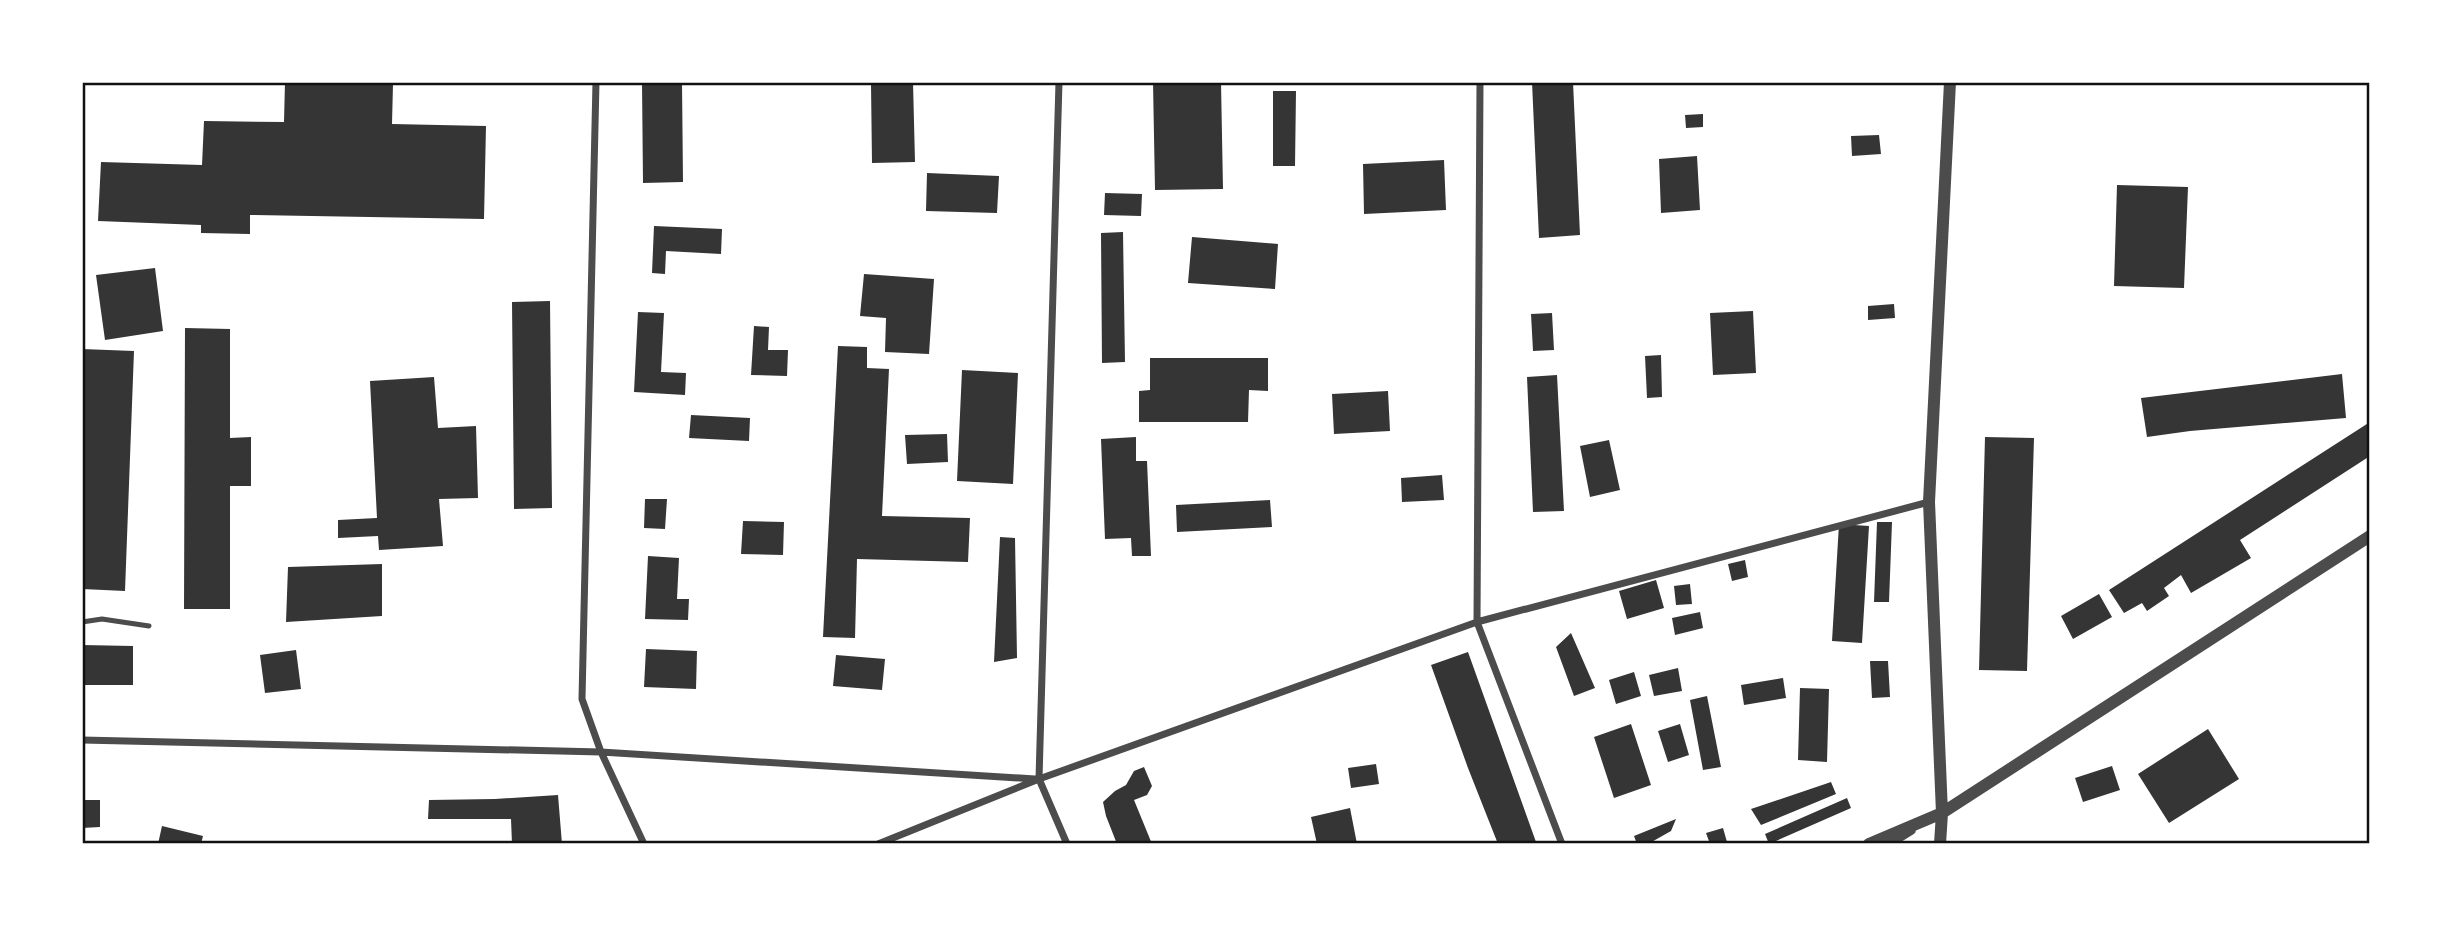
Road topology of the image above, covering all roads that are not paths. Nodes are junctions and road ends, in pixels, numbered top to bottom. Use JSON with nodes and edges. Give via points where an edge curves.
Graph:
{"nodes":[{"id":1,"x":596,"y":82,"type":"edge"},
{"id":2,"x":1059,"y":82,"type":"edge"},
{"id":3,"x":1480,"y":82,"type":"edge"},
{"id":4,"x":1950,"y":82,"type":"edge"},
{"id":5,"x":1929,"y":502,"type":"junction"},
{"id":6,"x":2370,"y":536,"type":"edge"},
{"id":7,"x":82,"y":622,"type":"edge"},
{"id":8,"x":1477,"y":622,"type":"junction"},
{"id":9,"x":149,"y":626,"type":"dead end"},
{"id":10,"x":82,"y":740,"type":"edge"},
{"id":11,"x":601,"y":752,"type":"junction"},
{"id":12,"x":1039,"y":779,"type":"junction"},
{"id":13,"x":1942,"y":813,"type":"junction"},
{"id":14,"x":644,"y":844,"type":"edge"},
{"id":15,"x":878,"y":844,"type":"edge"},
{"id":16,"x":1067,"y":844,"type":"edge"},
{"id":17,"x":1562,"y":844,"type":"edge"},
{"id":18,"x":1869,"y":844,"type":"edge"},
{"id":19,"x":1891,"y":844,"type":"edge"},
{"id":20,"x":1940,"y":844,"type":"edge"}],
"edges":[{"from":1,"to":11,"type":"street","via":[[582,699]]},
{"from":2,"to":12,"type":"street"},
{"from":3,"to":8,"type":"street"},
{"from":4,"to":5,"type":"street"},
{"from":5,"to":8,"type":"street"},
{"from":5,"to":13,"type":"street"},
{"from":6,"to":13,"type":"street"},
{"from":7,"to":9,"type":"lane","via":[[102,619]]},
{"from":8,"to":12,"type":"street"},
{"from":8,"to":17,"type":"street"},
{"from":10,"to":11,"type":"street"},
{"from":11,"to":12,"type":"street"},
{"from":11,"to":14,"type":"street"},
{"from":12,"to":15,"type":"street"},
{"from":12,"to":16,"type":"street"},
{"from":13,"to":18,"type":"street"},
{"from":13,"to":19,"type":"street"},
{"from":13,"to":20,"type":"street"}]}
